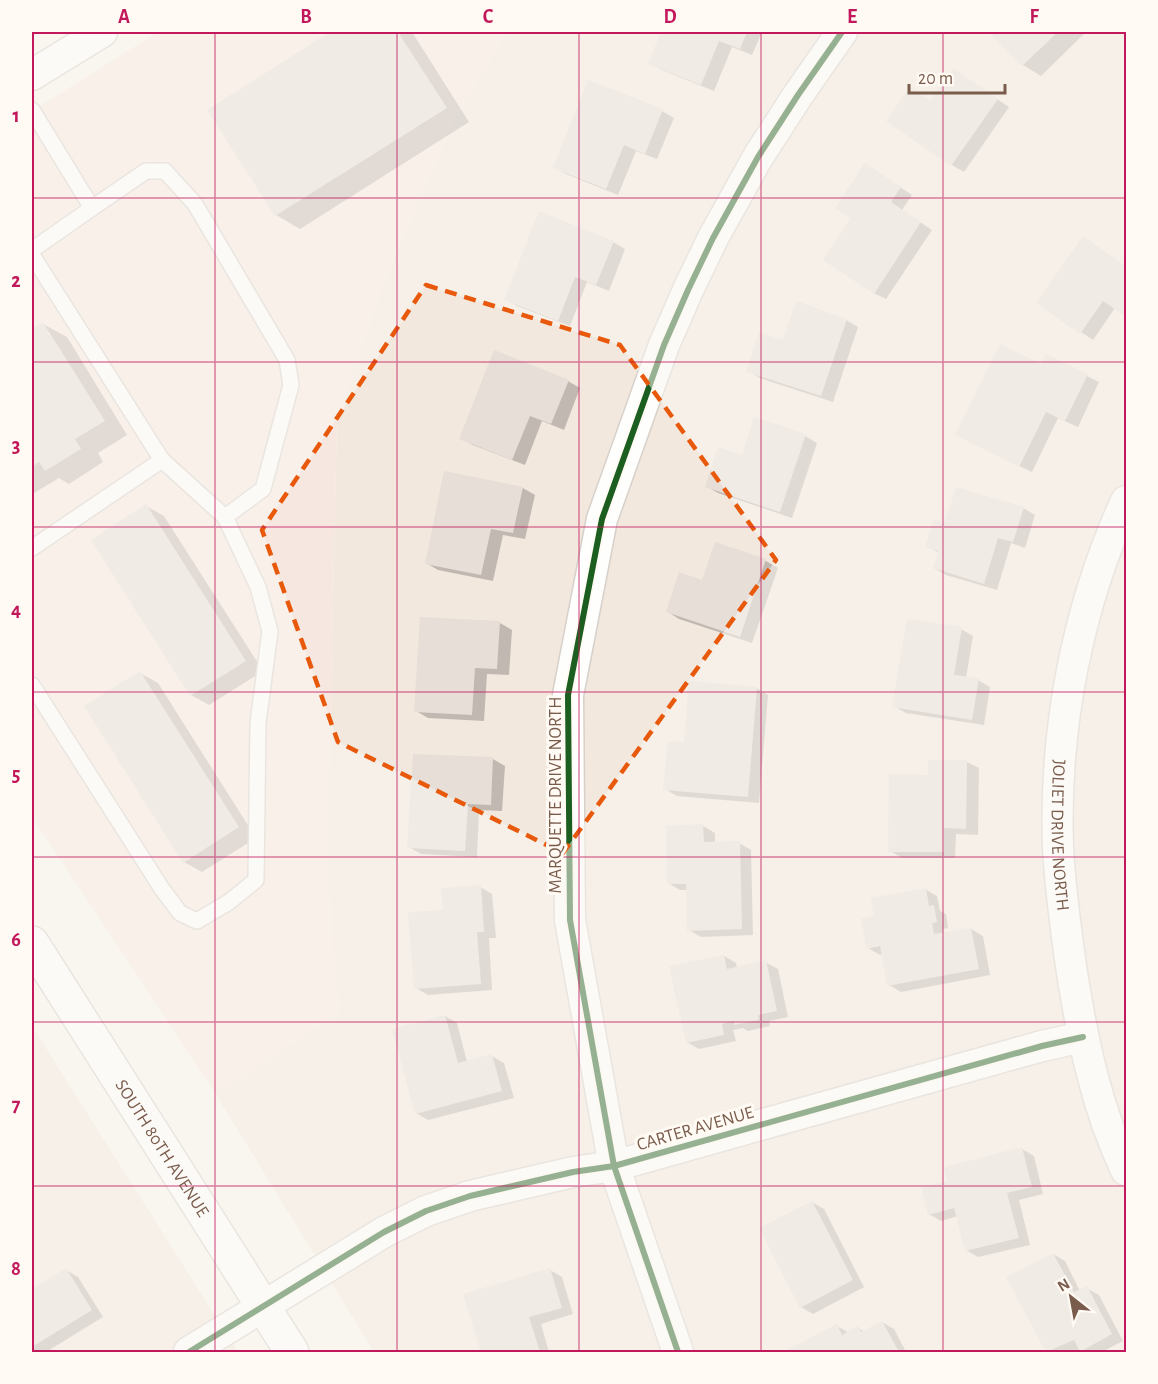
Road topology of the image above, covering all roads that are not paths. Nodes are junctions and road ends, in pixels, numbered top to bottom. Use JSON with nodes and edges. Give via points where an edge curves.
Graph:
{"nodes":[{"id":1,"x":102,"y":32,"type":"edge"},
{"id":2,"x":842,"y":32,"type":"edge"},
{"id":3,"x":32,"y":75,"type":"edge"},
{"id":4,"x":32,"y":110,"type":"edge"},
{"id":5,"x":92,"y":208,"type":"junction"},
{"id":6,"x":32,"y":250,"type":"edge"},
{"id":7,"x":32,"y":255,"type":"edge"},
{"id":8,"x":162,"y":460,"type":"junction"},
{"id":9,"x":1126,"y":501,"type":"edge"},
{"id":10,"x":225,"y":516,"type":"junction"},
{"id":11,"x":32,"y":548,"type":"edge"},
{"id":12,"x":32,"y":685,"type":"edge"},
{"id":13,"x":32,"y":943,"type":"edge"},
{"id":14,"x":1083,"y":1037,"type":"junction"},
{"id":15,"x":614,"y":1166,"type":"junction"},
{"id":16,"x":1126,"y":1170,"type":"edge"},
{"id":17,"x":262,"y":1306,"type":"junction"},
{"id":18,"x":189,"y":1353,"type":"edge"},
{"id":19,"x":292,"y":1353,"type":"edge"},
{"id":20,"x":678,"y":1353,"type":"edge"}],
"edges":[{"from":1,"to":3,"type":"street"},
{"from":2,"to":15,"type":"street","name":"MARQUETTE DRIVE NORTH","via":[[758,157],[713,238],[664,345],[602,519],[568,695],[570,921]]},
{"from":4,"to":5,"type":"lane"},
{"from":5,"to":6,"type":"lane"},
{"from":5,"to":10,"type":"lane","via":[[146,171],[165,171],[195,204],[287,360],[291,385],[263,489]]},
{"from":7,"to":8,"type":"lane"},
{"from":8,"to":10,"type":"lane"},
{"from":8,"to":11,"type":"lane"},
{"from":9,"to":14,"type":"street","name":"JOLIET DRIVE NORTH","via":[[1080,632],[1067,702],[1059,786],[1058,847],[1064,917]]},
{"from":10,"to":12,"type":"lane","via":[[258,587],[270,631],[258,723],[256,880],[197,921],[180,913]]},
{"from":13,"to":17,"type":"street","name":"SOUTH 80TH AVENUE"},
{"from":14,"to":15,"type":"street","name":"CARTER AVENUE"},
{"from":14,"to":16,"type":"street","name":"JOLIET DRIVE NORTH","via":[[1092,1079]]},
{"from":15,"to":17,"type":"street","name":"CARTER AVENUE","via":[[470,1196],[426,1211]]},
{"from":15,"to":20,"type":"street","name":"MARQUETTE DRIVE NORTH"},
{"from":17,"to":18,"type":"street","name":"CARTER AVENUE"},
{"from":17,"to":19,"type":"street","name":"SOUTH 80TH AVENUE"}]}
